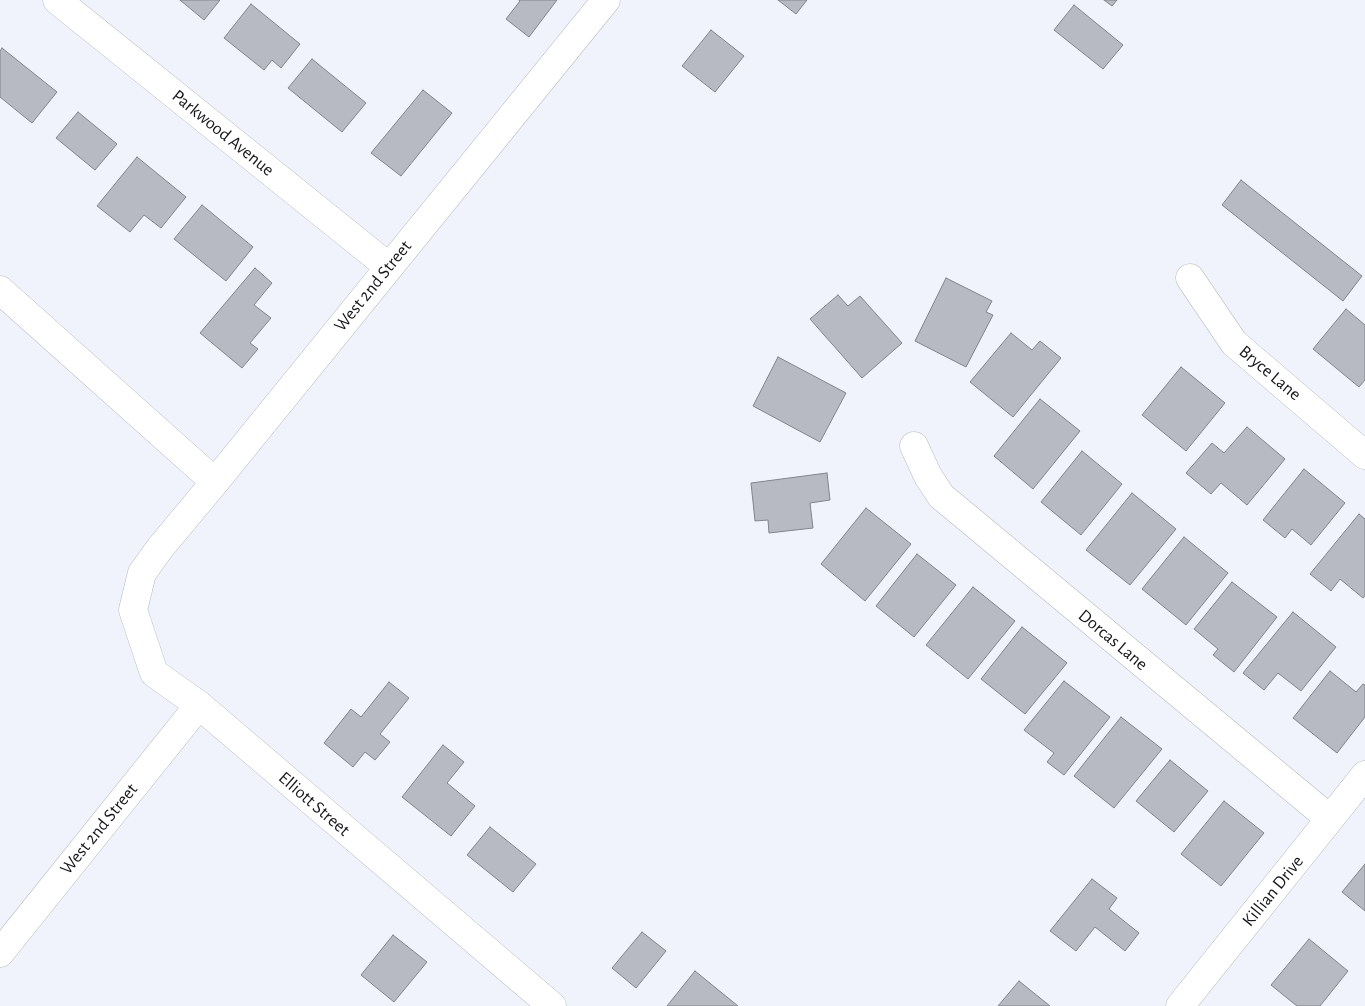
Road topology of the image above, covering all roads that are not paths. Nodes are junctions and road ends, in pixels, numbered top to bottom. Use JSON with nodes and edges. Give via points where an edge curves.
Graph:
{"nodes":[{"id":1,"x":56,"y":0,"type":"edge"},
{"id":2,"x":606,"y":0,"type":"edge"},
{"id":3,"x":389,"y":267,"type":"junction"},
{"id":4,"x":1190,"y":278,"type":"dead end"},
{"id":5,"x":0,"y":290,"type":"edge"},
{"id":6,"x":914,"y":446,"type":"dead end"},
{"id":7,"x":1365,"y":454,"type":"edge"},
{"id":8,"x":215,"y":482,"type":"junction"},
{"id":9,"x":142,"y":572,"type":"joint"},
{"id":10,"x":199,"y":704,"type":"junction"},
{"id":11,"x":1365,"y":775,"type":"edge"},
{"id":12,"x":1330,"y":819,"type":"junction"},
{"id":13,"x":0,"y":953,"type":"edge"},
{"id":14,"x":1184,"y":1005,"type":"edge"},
{"id":15,"x":552,"y":1006,"type":"edge"}],
"edges":[{"from":1,"to":3,"type":"street","name":"Parkwood Avenue"},
{"from":2,"to":3,"type":"street","name":"West 2nd Street"},
{"from":3,"to":8,"type":"street","name":"West 2nd Street"},
{"from":4,"to":7,"type":"street","name":"Bryce Lane","via":[[1234,343]]},
{"from":5,"to":8,"type":"street"},
{"from":6,"to":12,"type":"street","name":"Dorcas Lane","via":[[940,496]]},
{"from":8,"to":9,"type":"street","name":"West 2nd Street"},
{"from":9,"to":10,"type":"street","name":"Elliott Street","via":[[132,610],[154,673]]},
{"from":10,"to":13,"type":"street","name":"West 2nd Street"},
{"from":10,"to":15,"type":"street","name":"Elliott Street"},
{"from":11,"to":12,"type":"street","name":"Killian Drive"},
{"from":12,"to":14,"type":"street","name":"Killian Drive"}]}
